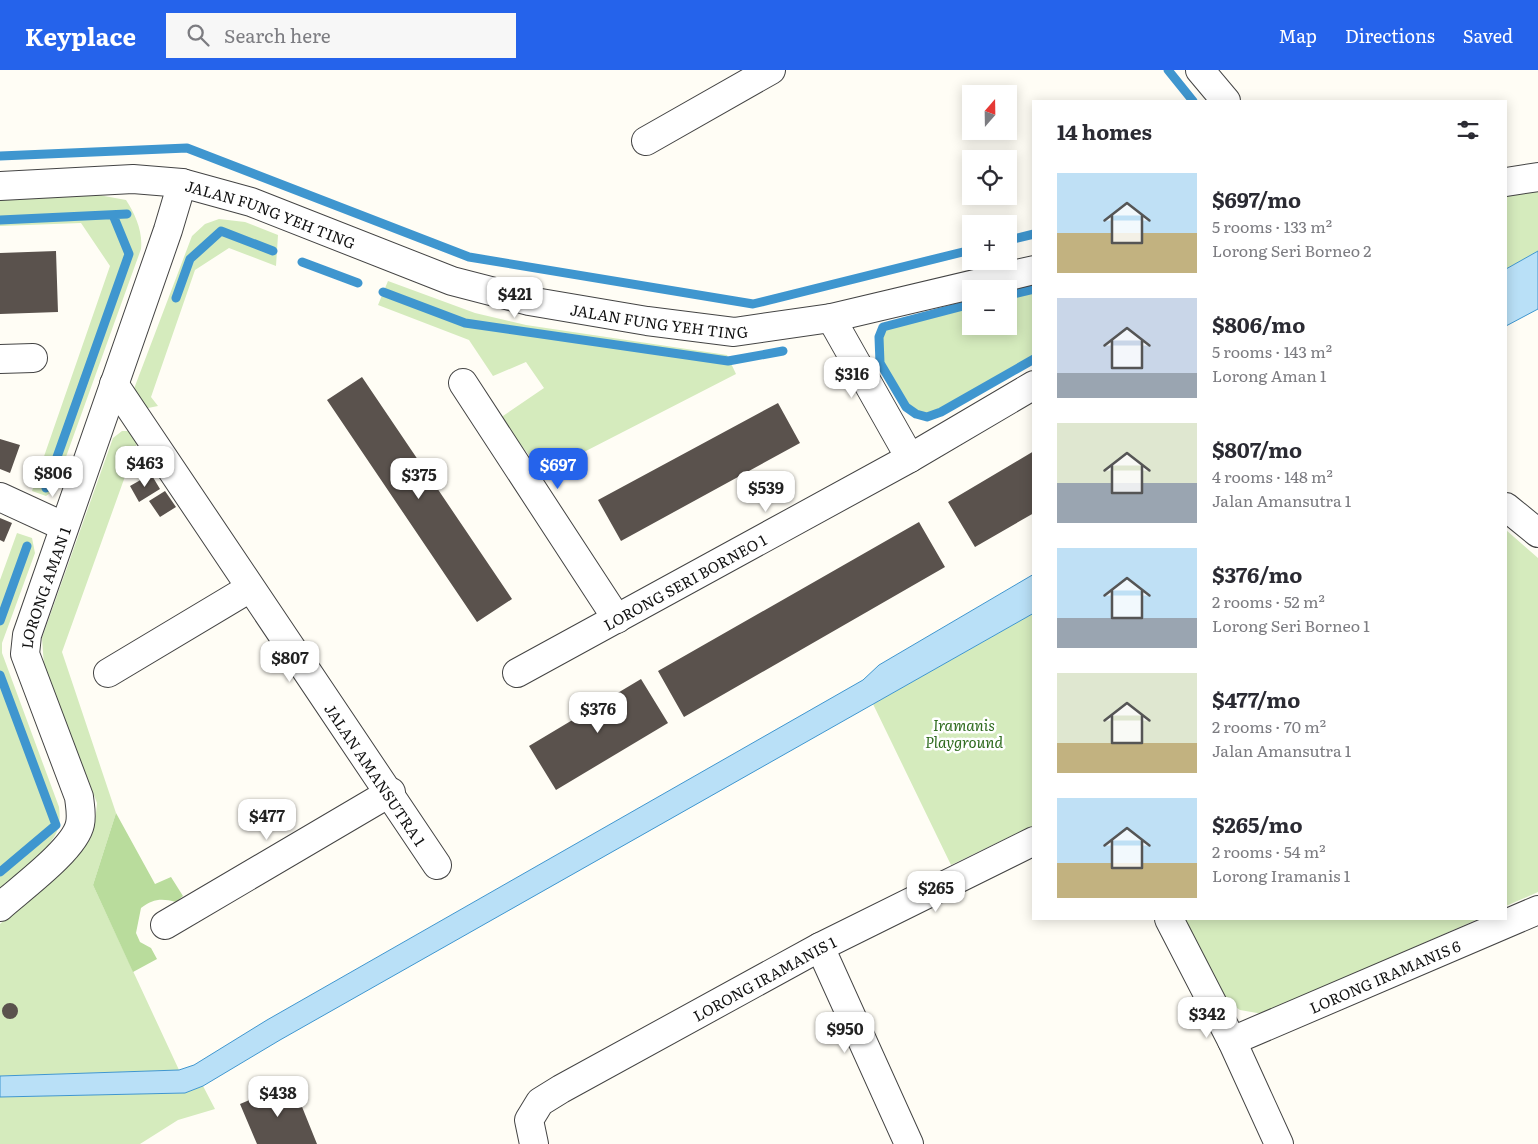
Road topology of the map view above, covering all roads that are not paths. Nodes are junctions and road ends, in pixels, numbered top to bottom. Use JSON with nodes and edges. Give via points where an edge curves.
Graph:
{"nodes":[{"id":1,"x":771,"y":70,"type":"edge"},
{"id":2,"x":1200,"y":70,"type":"edge"},
{"id":3,"x":1225,"y":100,"type":"edge"},
{"id":4,"x":646,"y":141,"type":"dead end"},
{"id":5,"x":1538,"y":177,"type":"edge"},
{"id":6,"x":1507,"y":182,"type":"edge"},
{"id":7,"x":182,"y":183,"type":"junction"},
{"id":8,"x":0,"y":186,"type":"edge"},
{"id":9,"x":1032,"y":270,"type":"edge"},
{"id":10,"x":831,"y":318,"type":"junction"},
{"id":11,"x":33,"y":358,"type":"dead end"},
{"id":12,"x":0,"y":359,"type":"edge"},
{"id":13,"x":463,"y":383,"type":"dead end"},
{"id":14,"x":114,"y":384,"type":"junction"},
{"id":15,"x":1032,"y":386,"type":"edge"},
{"id":16,"x":910,"y":458,"type":"junction"},
{"id":17,"x":0,"y":497,"type":"edge"},
{"id":18,"x":1507,"y":508,"type":"edge"},
{"id":19,"x":63,"y":526,"type":"junction"},
{"id":20,"x":1538,"y":533,"type":"edge"},
{"id":21,"x":250,"y":588,"type":"junction"},
{"id":22,"x":617,"y":619,"type":"junction"},
{"id":23,"x":108,"y":673,"type":"dead end"},
{"id":24,"x":517,"y":673,"type":"dead end"},
{"id":25,"x":390,"y":792,"type":"junction"},
{"id":26,"x":1032,"y":842,"type":"edge"},
{"id":27,"x":437,"y":865,"type":"dead end"},
{"id":28,"x":0,"y":907,"type":"edge"},
{"id":29,"x":1538,"y":910,"type":"edge"},
{"id":30,"x":1170,"y":920,"type":"edge"},
{"id":31,"x":165,"y":925,"type":"dead end"},
{"id":32,"x":820,"y":947,"type":"junction"},
{"id":33,"x":1232,"y":1041,"type":"junction"},
{"id":34,"x":534,"y":1144,"type":"edge"},
{"id":35,"x":909,"y":1144,"type":"edge"},
{"id":36,"x":1278,"y":1144,"type":"edge"}],
"edges":[{"from":1,"to":4,"type":"street"},
{"from":2,"to":3,"type":"street"},
{"from":5,"to":6,"type":"street"},
{"from":7,"to":8,"type":"street","name":"JALAN FUNG YEH TING","via":[[133,179]]},
{"from":7,"to":10,"type":"street","name":"JALAN FUNG YEH TING","via":[[252,202],[452,281],[529,301],[734,332]]},
{"from":7,"to":14,"type":"street","name":"LORONG AMAN 1"},
{"from":9,"to":10,"type":"street","name":"JALAN FUNG YEH TING"},
{"from":10,"to":16,"type":"street"},
{"from":11,"to":12,"type":"street"},
{"from":13,"to":22,"type":"street"},
{"from":14,"to":19,"type":"street","name":"LORONG AMAN 1"},
{"from":14,"to":21,"type":"street","name":"JALAN AMANSUTRA 1"},
{"from":15,"to":16,"type":"street","name":"LORONG SERI BORNEO 1"},
{"from":16,"to":22,"type":"street","name":"LORONG SERI BORNEO 1"},
{"from":17,"to":19,"type":"street"},
{"from":18,"to":20,"type":"street"},
{"from":19,"to":28,"type":"street","name":"LORONG AMAN 1","via":[[27,635],[25,654],[79,797],[80,826],[65,850]]},
{"from":21,"to":23,"type":"street"},
{"from":21,"to":25,"type":"street","name":"JALAN AMANSUTRA 1"},
{"from":22,"to":24,"type":"street","name":"LORONG SERI BORNEO 1"},
{"from":25,"to":27,"type":"street","name":"JALAN AMANSUTRA 1"},
{"from":25,"to":31,"type":"street"},
{"from":26,"to":32,"type":"street","name":"LORONG IRAMANIS 1"},
{"from":29,"to":33,"type":"street","name":"LORONG IRAMANIS 6"},
{"from":30,"to":33,"type":"street"},
{"from":32,"to":34,"type":"street","name":"LORONG IRAMANIS 1","via":[[540,1102],[530,1120]]},
{"from":32,"to":35,"type":"street"},
{"from":33,"to":36,"type":"street"}]}
